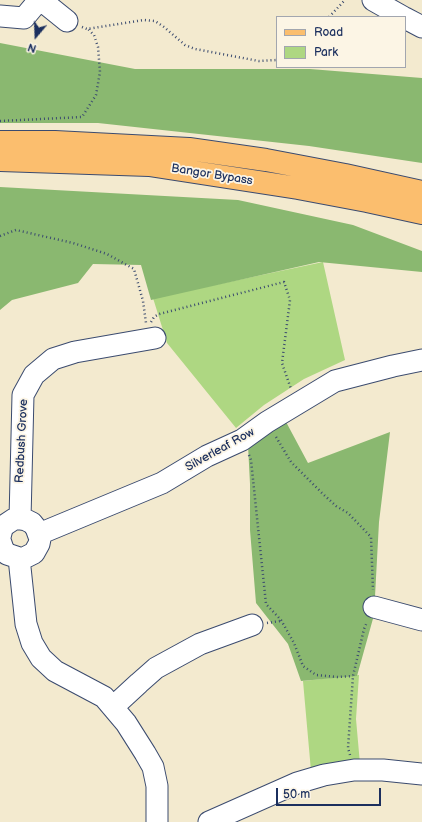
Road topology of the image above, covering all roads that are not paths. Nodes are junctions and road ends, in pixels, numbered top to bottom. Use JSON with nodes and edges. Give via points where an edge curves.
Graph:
{"nodes":[{"id":1,"x":40,"y":0,"type":"edge"},
{"id":2,"x":373,"y":0,"type":"edge"},
{"id":3,"x":0,"y":16,"type":"edge"},
{"id":4,"x":401,"y":16,"type":"edge"},
{"id":5,"x":406,"y":19,"type":"edge"},
{"id":6,"x":67,"y":21,"type":"road end"},
{"id":7,"x":422,"y":28,"type":"edge"},
{"id":8,"x":0,"y":142,"type":"edge"},
{"id":9,"x":0,"y":160,"type":"edge"},
{"id":10,"x":422,"y":192,"type":"edge"},
{"id":11,"x":422,"y":213,"type":"edge"},
{"id":12,"x":151,"y":339,"type":"road end"},
{"id":13,"x":422,"y":360,"type":"edge"},
{"id":14,"x":20,"y":519,"type":"junction"},
{"id":15,"x":39,"y":534,"type":"junction"},
{"id":16,"x":0,"y":538,"type":"edge"},
{"id":17,"x":0,"y":544,"type":"edge"},
{"id":18,"x":19,"y":558,"type":"junction"},
{"id":19,"x":374,"y":607,"type":"road end"},
{"id":20,"x":422,"y":620,"type":"edge"},
{"id":21,"x":252,"y":625,"type":"dead end"},
{"id":22,"x":114,"y":707,"type":"junction"},
{"id":23,"x":422,"y":774,"type":"edge"},
{"id":24,"x":156,"y":822,"type":"edge"},
{"id":25,"x":209,"y":822,"type":"edge"}],
"edges":[{"from":1,"to":3,"type":"street","via":[[24,18]]},
{"from":1,"to":6,"type":"street"},
{"from":2,"to":4,"type":"street"},
{"from":5,"to":7,"type":"street"},
{"from":8,"to":10,"type":"main road","name":"Bangor Bypass","via":[[55,142],[189,149],[273,161]]},
{"from":9,"to":11,"type":"main road","name":"Bangor Bypass","via":[[148,165],[298,188]]},
{"from":12,"to":14,"type":"street","name":"Redbush Grove","via":[[75,352],[53,359],[34,375],[23,396]]},
{"from":13,"to":15,"type":"street","name":"Silverleaf Row","via":[[335,381],[242,440],[207,456],[162,483]]},
{"from":14,"to":15,"type":"street","via":[[32,523]]},
{"from":14,"to":16,"type":"street","via":[[14,519],[5,525]]},
{"from":15,"to":18,"type":"street","via":[[37,549],[29,556]]},
{"from":16,"to":17,"type":"street"},
{"from":17,"to":18,"type":"street","via":[[7,554]]},
{"from":18,"to":22,"type":"street","via":[[26,624],[41,658],[55,671],[104,697]]},
{"from":19,"to":20,"type":"street"},
{"from":21,"to":22,"type":"street","via":[[200,644],[156,668]]},
{"from":22,"to":24,"type":"street","via":[[153,767],[157,786]]},
{"from":23,"to":25,"type":"street","via":[[384,770],[338,772],[297,783]]}]}
